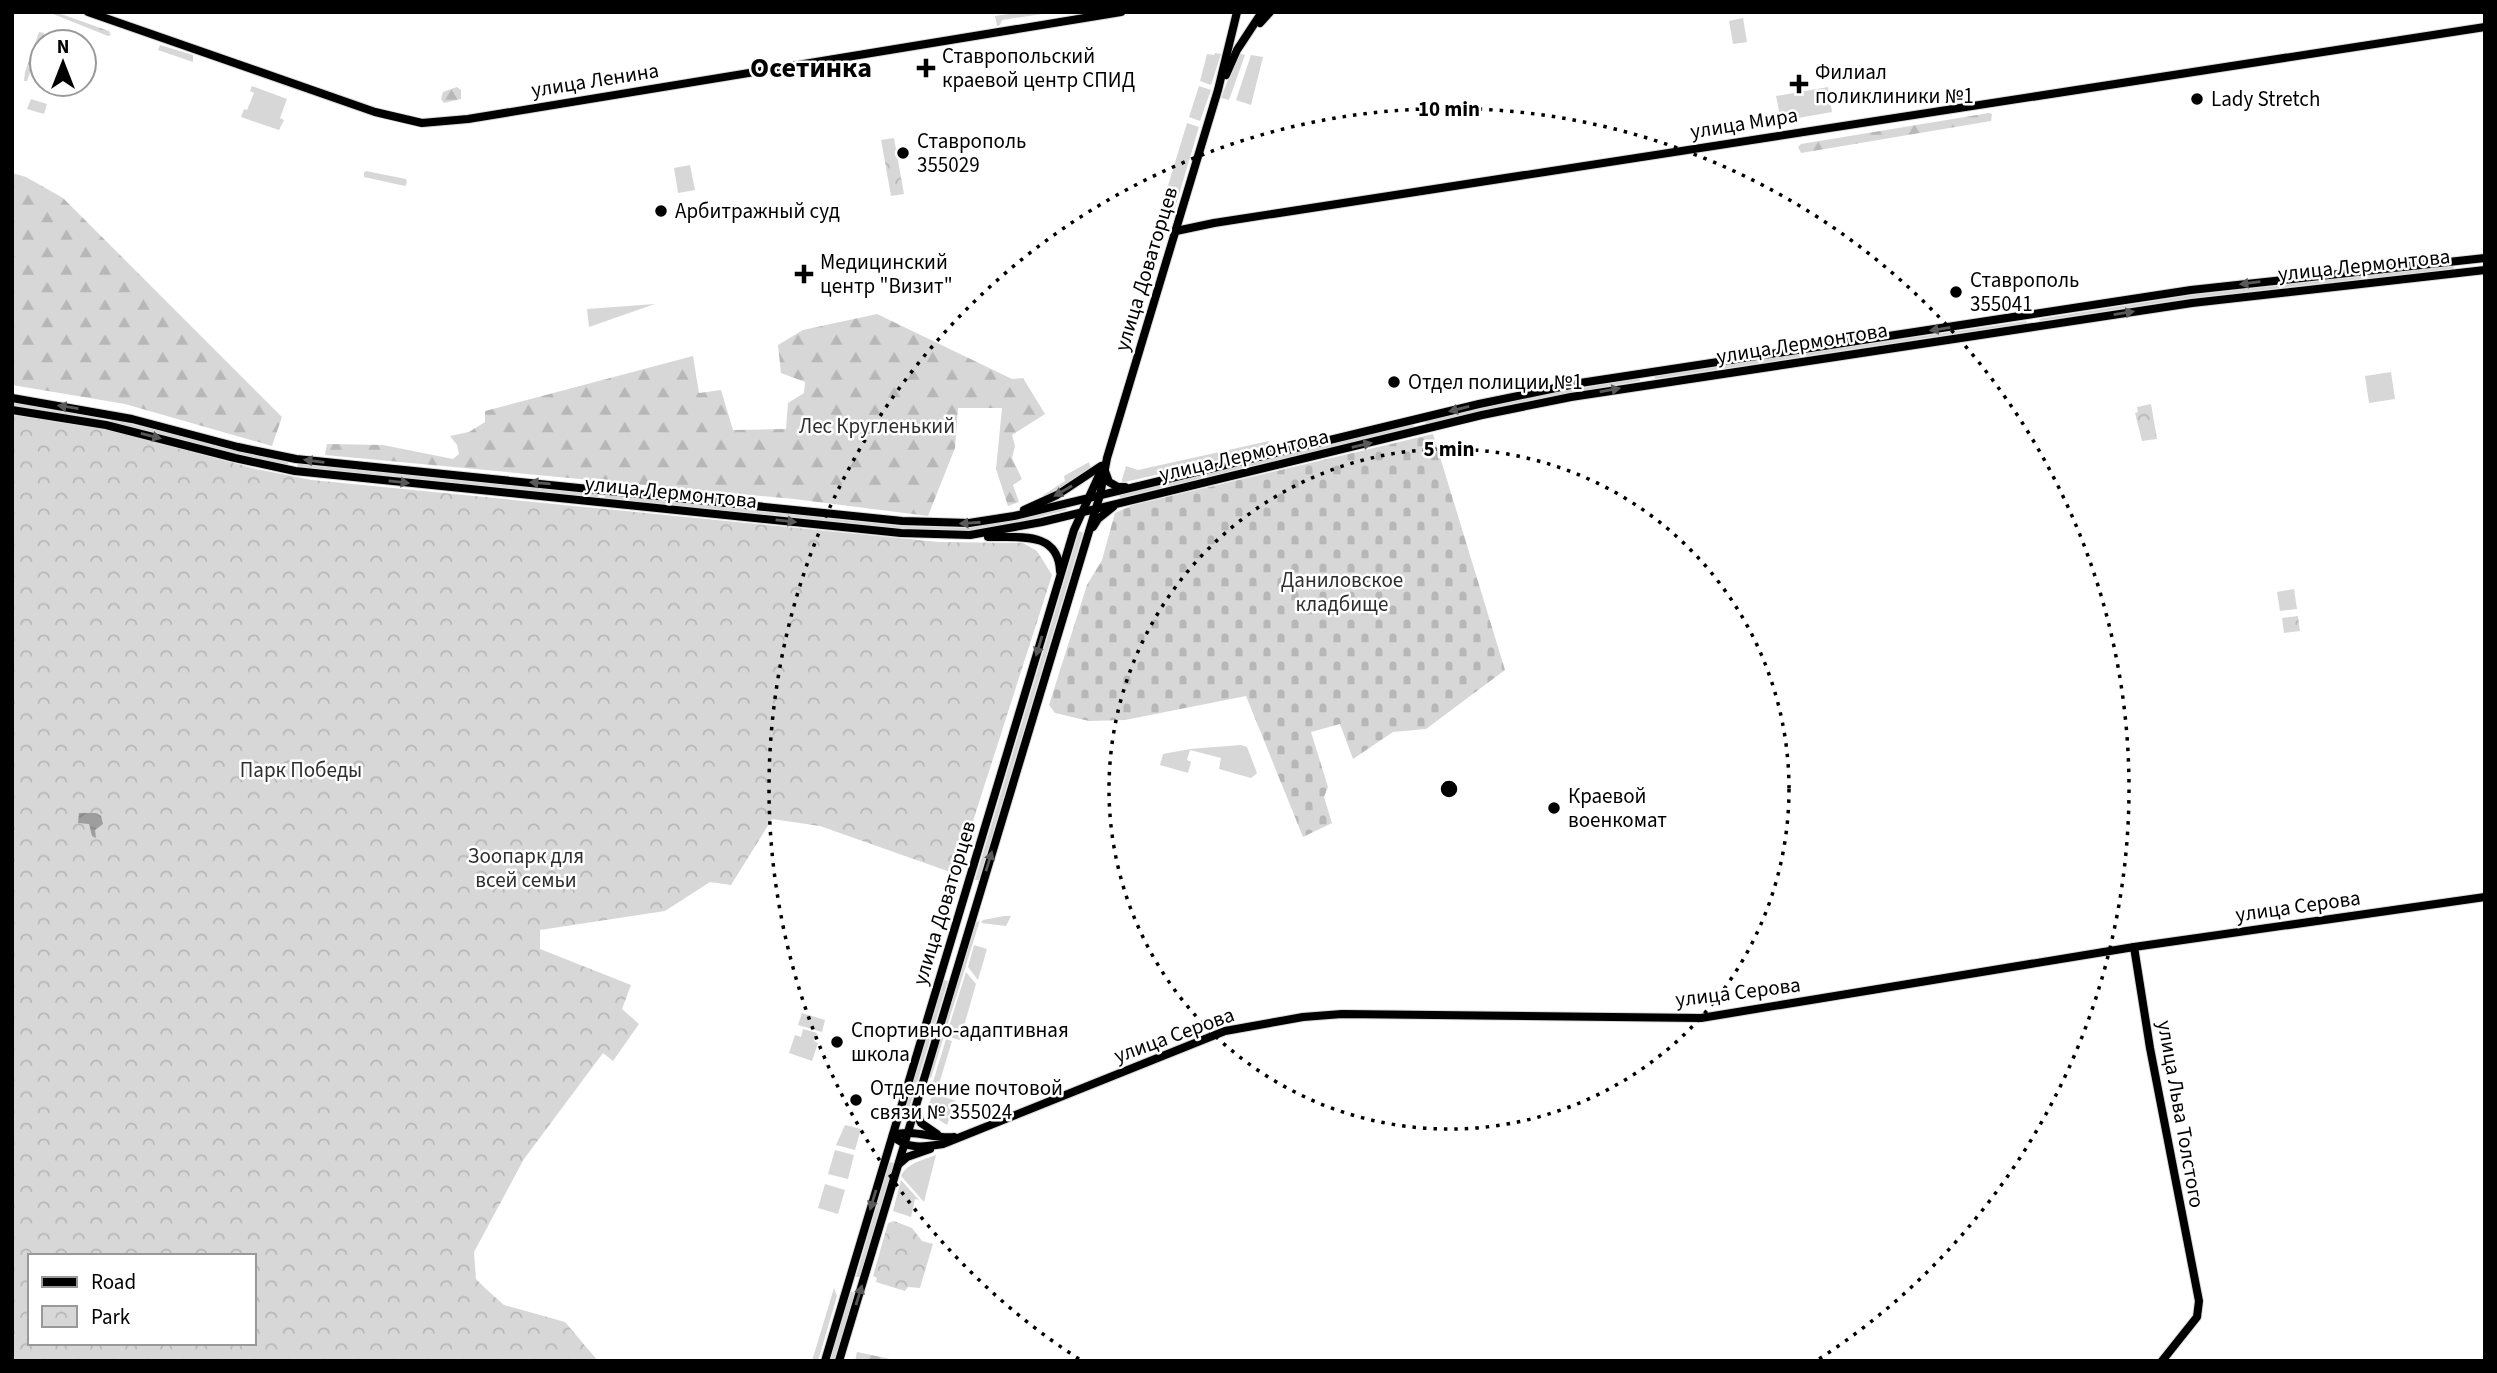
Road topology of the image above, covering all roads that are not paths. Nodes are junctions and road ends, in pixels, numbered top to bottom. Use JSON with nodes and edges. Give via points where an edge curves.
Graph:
{"nodes":[{"id":1,"x":88,"y":12,"type":"edge"},
{"id":2,"x":1121,"y":12,"type":"edge"},
{"id":3,"x":1231,"y":12,"type":"edge"},
{"id":4,"x":1237,"y":12,"type":"edge"},
{"id":5,"x":1262,"y":12,"type":"edge"},
{"id":6,"x":1270,"y":12,"type":"edge"},
{"id":7,"x":2485,"y":27,"type":"edge"},
{"id":8,"x":1232,"y":35,"type":"junction"},
{"id":9,"x":1246,"y":38,"type":"junction"},
{"id":10,"x":1218,"y":90,"type":"junction"},
{"id":11,"x":1176,"y":231,"type":"junction"},
{"id":12,"x":2485,"y":258,"type":"edge"},
{"id":13,"x":2485,"y":270,"type":"edge"},
{"id":14,"x":12,"y":398,"type":"edge"},
{"id":15,"x":12,"y":410,"type":"edge"},
{"id":16,"x":108,"y":414,"type":"junction"},
{"id":17,"x":106,"y":425,"type":"junction"},
{"id":18,"x":1107,"y":458,"type":"junction"},
{"id":19,"x":1105,"y":470,"type":"junction"},
{"id":20,"x":1132,"y":487,"type":"junction"},
{"id":21,"x":602,"y":489,"type":"junction"},
{"id":22,"x":1100,"y":495,"type":"junction"},
{"id":23,"x":1087,"y":498,"type":"junction"},
{"id":24,"x":1131,"y":500,"type":"junction"},
{"id":25,"x":602,"y":502,"type":"junction"},
{"id":26,"x":1061,"y":505,"type":"junction"},
{"id":27,"x":1096,"y":508,"type":"junction"},
{"id":28,"x":1081,"y":512,"type":"junction"},
{"id":29,"x":1014,"y":516,"type":"junction"},
{"id":30,"x":950,"y":536,"type":"junction"},
{"id":31,"x":1086,"y":538,"type":"junction"},
{"id":32,"x":1059,"y":581,"type":"junction"},
{"id":33,"x":2485,"y":897,"type":"edge"},
{"id":34,"x":2134,"y":947,"type":"junction"},
{"id":35,"x":942,"y":972,"type":"junction"},
{"id":36,"x":955,"y":975,"type":"junction"},
{"id":37,"x":915,"y":1107,"type":"junction"},
{"id":38,"x":908,"y":1132,"type":"junction"},
{"id":39,"x":967,"y":1134,"type":"junction"},
{"id":40,"x":893,"y":1135,"type":"junction"},
{"id":41,"x":954,"y":1137,"type":"junction"},
{"id":42,"x":904,"y":1144,"type":"junction"},
{"id":43,"x":943,"y":1144,"type":"junction"},
{"id":44,"x":897,"y":1167,"type":"junction"},
{"id":45,"x":825,"y":1361,"type":"edge"},
{"id":46,"x":839,"y":1361,"type":"edge"},
{"id":47,"x":2162,"y":1361,"type":"edge"}],
"edges":[{"from":1,"to":2,"type":"main road","name":"улица Ленина","via":[[376,112],[422,123]]},
{"from":3,"to":8,"type":"main road"},
{"from":4,"to":8,"type":"main road","name":"улица Доваторцев"},
{"from":5,"to":9,"type":"main road","name":"улица Доваторцев"},
{"from":6,"to":9,"type":"main road","name":"улица Доваторцев"},
{"from":7,"to":11,"type":"main road","name":"улица Мира"},
{"from":8,"to":10,"type":"main road","name":"улица Доваторцев"},
{"from":9,"to":10,"type":"main road","name":"улица Доваторцев"},
{"from":10,"to":11,"type":"main road","name":"улица Доваторцев"},
{"from":11,"to":18,"type":"main road","name":"улица Доваторцев"},
{"from":12,"to":20,"type":"main road","name":"улица Лермонтова","one_way":true,"via":[[2191,290],[1580,383]]},
{"from":24,"to":13,"type":"main road","name":"улица Лермонтова","one_way":true,"via":[[1496,412],[1611,390],[2192,303]]},
{"from":16,"to":14,"type":"main road","name":"улица Лермонтова","one_way":true},
{"from":15,"to":17,"type":"main road","name":"улица Лермонтова"},
{"from":16,"to":17,"type":"main road"},
{"from":21,"to":16,"type":"main road","name":"улица Лермонтова","one_way":true,"via":[[296,459]]},
{"from":17,"to":25,"type":"main road","name":"улица Лермонтова","one_way":true,"via":[[295,471]]},
{"from":18,"to":19,"type":"main road","name":"улица Доваторцев"},
{"from":18,"to":23,"type":"main road","name":"улица Доваторцев"},
{"from":18,"to":29,"type":"main road","name":"улица Лермонтова","one_way":true,"via":[[1091,474]]},
{"from":19,"to":20,"type":"main road","via":[[1113,485]]},
{"from":19,"to":22,"type":"main road","name":"улица Доваторцев"},
{"from":20,"to":22,"type":"main road","name":"улица Лермонтова"},
{"from":21,"to":25,"type":"main road"},
{"from":29,"to":21,"type":"main road","name":"улица Лермонтова","one_way":true,"via":[[927,523]]},
{"from":22,"to":23,"type":"main road","name":"улица Лермонтова"},
{"from":22,"to":27,"type":"main road","name":"улица Доваторцев"},
{"from":23,"to":26,"type":"main road","name":"улица Лермонтова"},
{"from":23,"to":28,"type":"main road","name":"улица Доваторцев"},
{"from":24,"to":27,"type":"main road","name":"улица Лермонтова"},
{"from":24,"to":31,"type":"main road","via":[[1104,512]]},
{"from":25,"to":30,"type":"main road","name":"улица Лермонтова","one_way":true},
{"from":26,"to":28,"type":"main road"},
{"from":26,"to":29,"type":"main road","name":"улица Лермонтова"},
{"from":27,"to":28,"type":"main road","name":"улица Лермонтова"},
{"from":27,"to":31,"type":"main road","name":"улица Доваторцев"},
{"from":28,"to":30,"type":"main road","name":"улица Лермонтова","via":[[991,533]]},
{"from":28,"to":31,"type":"main road"},
{"from":28,"to":32,"type":"main road","name":"улица Доваторцев"},
{"from":30,"to":32,"type":"main road","via":[[1039,540],[1058,555]]},
{"from":36,"to":31,"type":"main road","name":"улица Доваторцев","one_way":true},
{"from":32,"to":35,"type":"main road","name":"улица Доваторцев","one_way":true},
{"from":33,"to":34,"type":"main road","name":"улица Серова"},
{"from":34,"to":39,"type":"main road","name":"улица Серова","via":[[1701,1018],[1303,1017],[1225,1031]]},
{"from":34,"to":47,"type":"main road","name":"улица Льва Толстого","via":[[2199,1301],[2197,1317]]},
{"from":35,"to":36,"type":"main road"},
{"from":35,"to":40,"type":"main road","name":"улица Доваторцев"},
{"from":36,"to":37,"type":"main road","name":"улица Доваторцев"},
{"from":37,"to":38,"type":"main road","name":"улица Доваторцев"},
{"from":37,"to":41,"type":"main road","via":[[927,1129]]},
{"from":38,"to":40,"type":"main road","name":"улица Серова"},
{"from":38,"to":41,"type":"main road","name":"улица Серова"},
{"from":38,"to":42,"type":"main road","name":"улица Доваторцев"},
{"from":39,"to":41,"type":"main road","name":"улица Серова"},
{"from":39,"to":43,"type":"main road","name":"улица Серова"},
{"from":40,"to":42,"type":"main road"},
{"from":40,"to":45,"type":"main road","name":"улица Доваторцев","one_way":true},
{"from":42,"to":43,"type":"main road","name":"улица Серова"},
{"from":42,"to":44,"type":"main road","name":"улица Доваторцев"},
{"from":43,"to":44,"type":"main road","name":"улица Серова","via":[[906,1157]]},
{"from":46,"to":44,"type":"main road","name":"улица Доваторцев","one_way":true}]}
